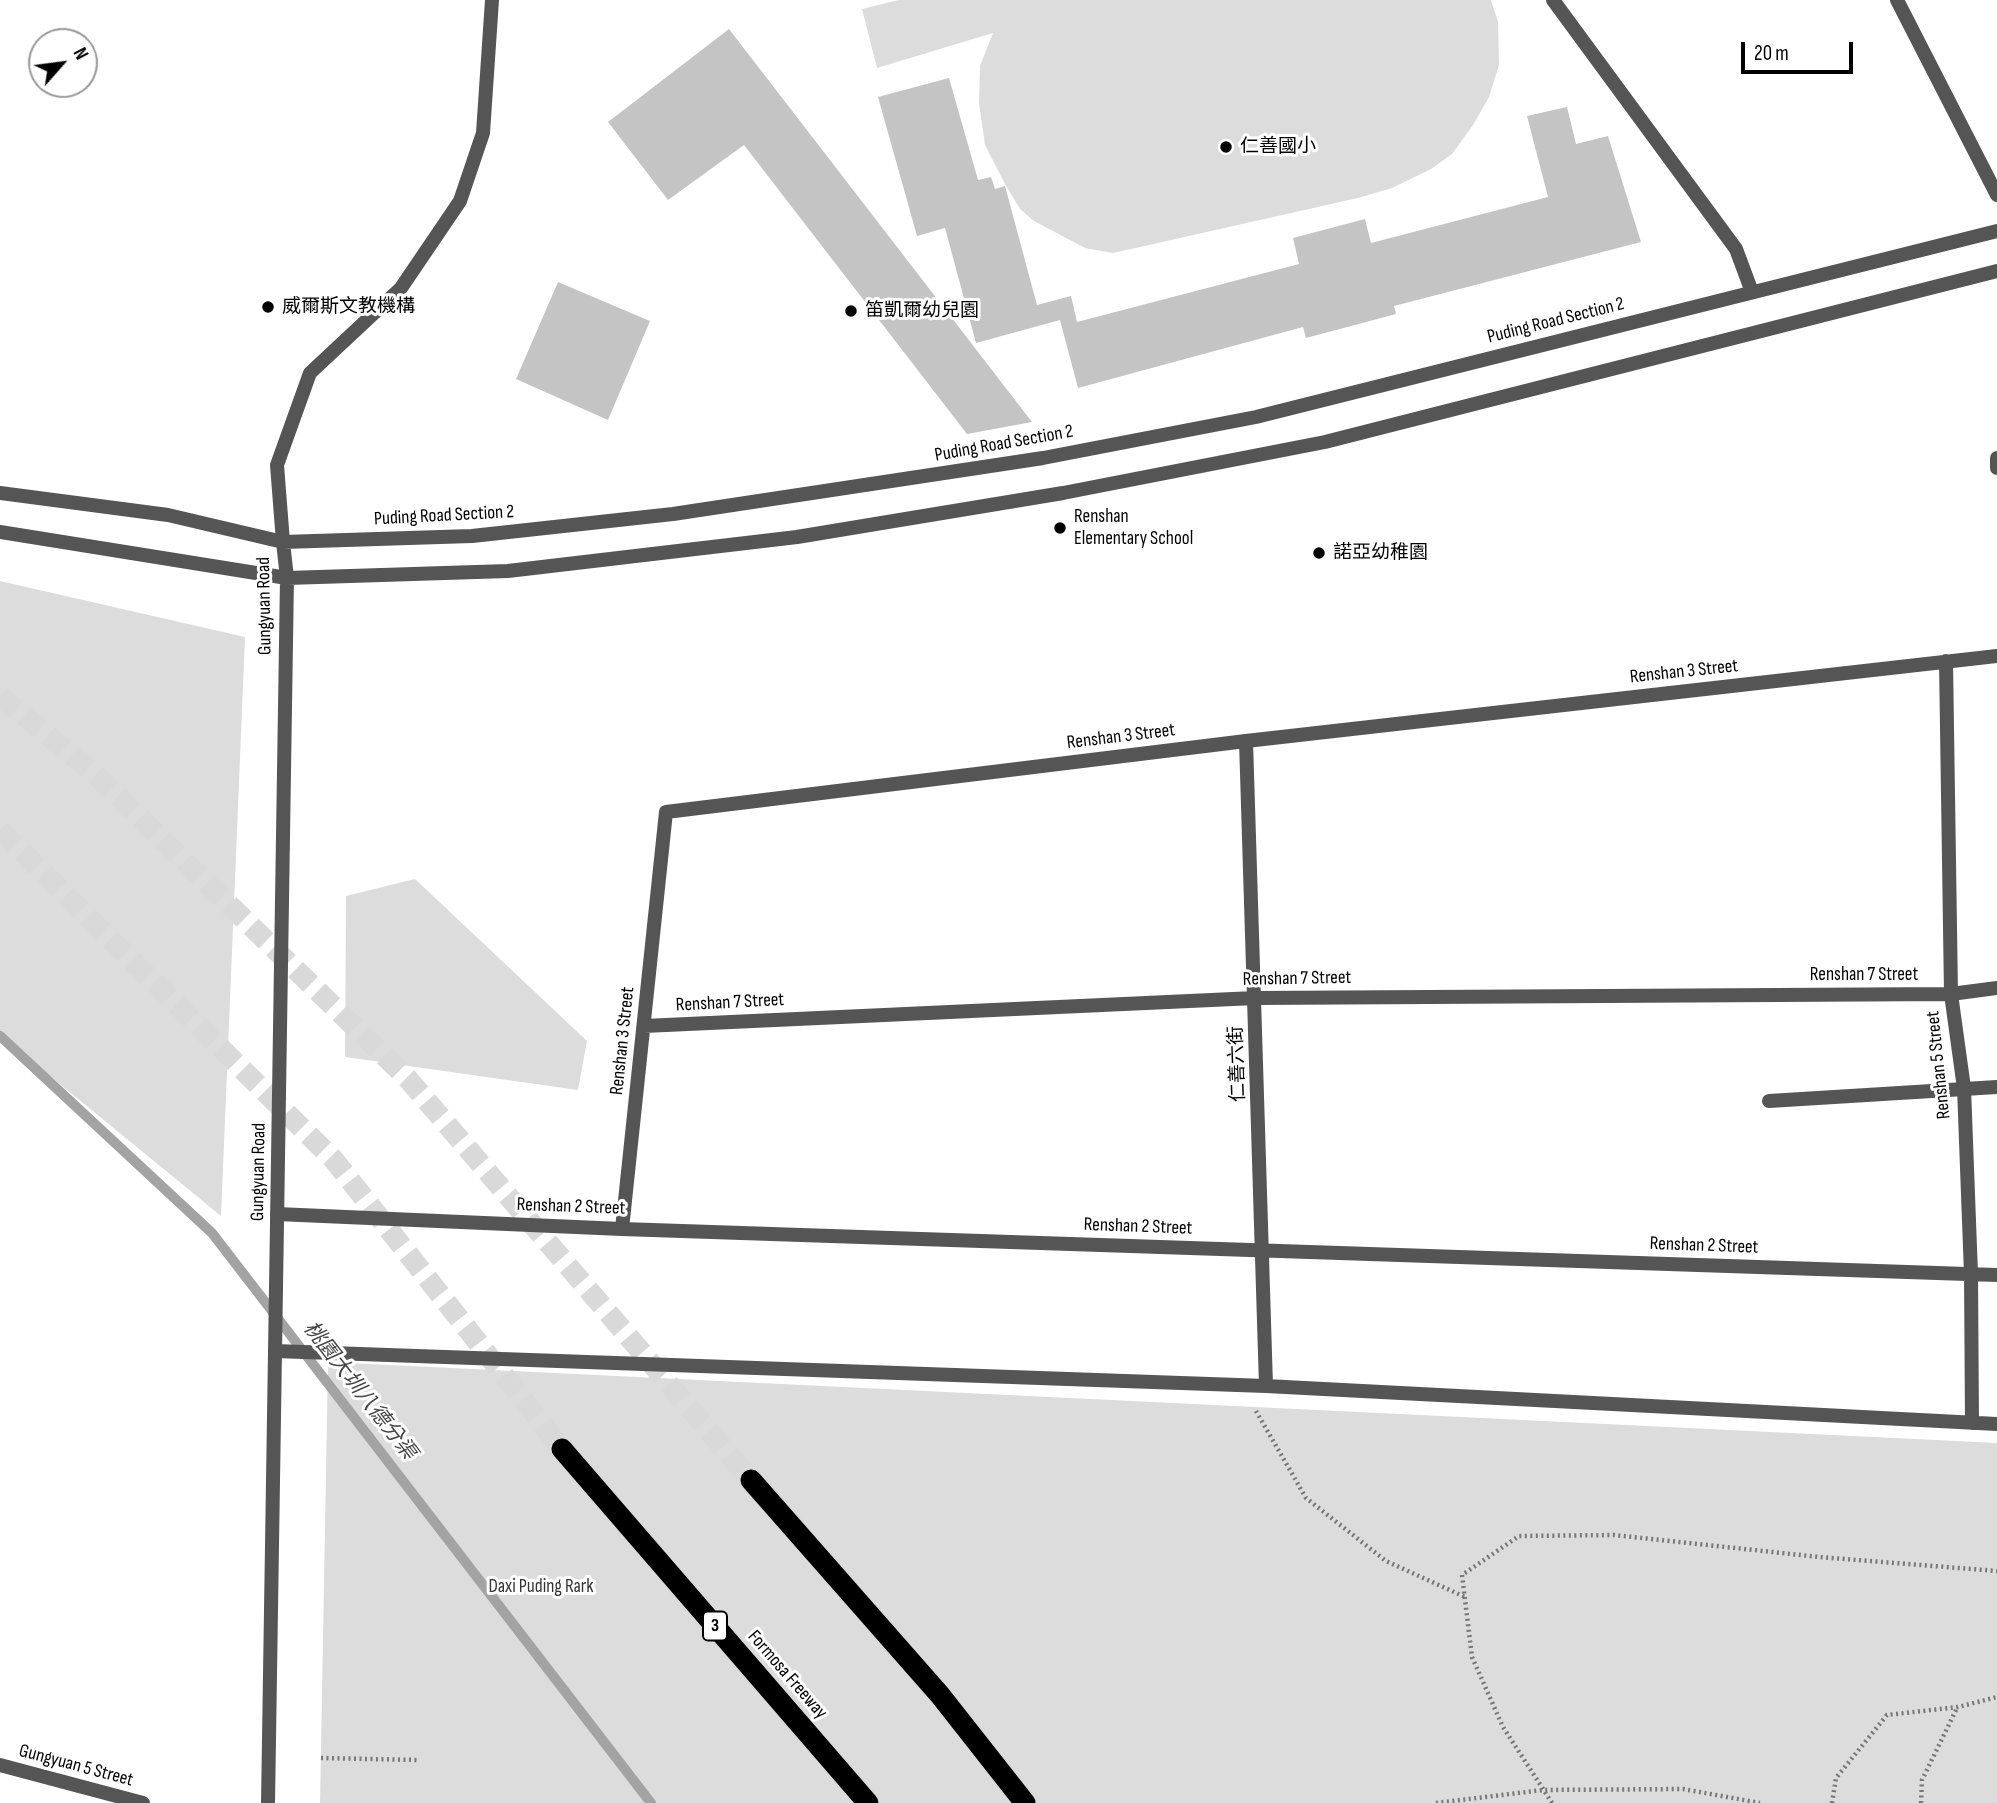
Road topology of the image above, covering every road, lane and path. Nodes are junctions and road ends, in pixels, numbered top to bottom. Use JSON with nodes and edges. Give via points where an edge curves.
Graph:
{"nodes":[{"id":1,"x":492,"y":0,"type":"edge"},
{"id":2,"x":1553,"y":0,"type":"edge"},
{"id":3,"x":1897,"y":0,"type":"edge"},
{"id":4,"x":1997,"y":195,"type":"edge"},
{"id":5,"x":1997,"y":231,"type":"edge"},
{"id":6,"x":1997,"y":271,"type":"edge"},
{"id":7,"x":1752,"y":292,"type":"junction"},
{"id":8,"x":1997,"y":458,"type":"edge"},
{"id":9,"x":1997,"y":468,"type":"edge"},
{"id":10,"x":0,"y":494,"type":"edge"},
{"id":11,"x":0,"y":533,"type":"edge"},
{"id":12,"x":283,"y":542,"type":"junction"},
{"id":13,"x":287,"y":578,"type":"junction"},
{"id":14,"x":1997,"y":656,"type":"edge"},
{"id":15,"x":1947,"y":662,"type":"junction"},
{"id":16,"x":1246,"y":741,"type":"junction"},
{"id":17,"x":1997,"y":988,"type":"edge"},
{"id":18,"x":1951,"y":994,"type":"junction"},
{"id":19,"x":1255,"y":998,"type":"junction"},
{"id":20,"x":644,"y":1026,"type":"junction"},
{"id":21,"x":1997,"y":1087,"type":"edge"},
{"id":22,"x":1964,"y":1088,"type":"junction"},
{"id":23,"x":1769,"y":1101,"type":"dead end"},
{"id":24,"x":277,"y":1213,"type":"junction"},
{"id":25,"x":622,"y":1229,"type":"junction"},
{"id":26,"x":1264,"y":1250,"type":"junction"},
{"id":27,"x":1972,"y":1274,"type":"junction"},
{"id":28,"x":1997,"y":1275,"type":"edge"},
{"id":29,"x":275,"y":1351,"type":"junction"},
{"id":30,"x":1266,"y":1386,"type":"junction"},
{"id":31,"x":1254,"y":1407,"type":"dead end"},
{"id":32,"x":1972,"y":1423,"type":"junction"},
{"id":33,"x":1997,"y":1424,"type":"edge"},
{"id":34,"x":562,"y":1449,"type":"tunnel mouth"},
{"id":35,"x":751,"y":1480,"type":"tunnel mouth"},
{"id":36,"x":1997,"y":1571,"type":"edge"},
{"id":37,"x":1465,"y":1598,"type":"junction"},
{"id":38,"x":1997,"y":1697,"type":"edge"},
{"id":39,"x":1958,"y":1707,"type":"junction"},
{"id":40,"x":321,"y":1758,"type":"dead end"},
{"id":41,"x":418,"y":1760,"type":"dead end"},
{"id":42,"x":0,"y":1765,"type":"edge"},
{"id":43,"x":1543,"y":1790,"type":"junction"},
{"id":44,"x":143,"y":1803,"type":"edge"},
{"id":45,"x":268,"y":1803,"type":"edge"},
{"id":46,"x":868,"y":1803,"type":"edge"},
{"id":47,"x":1025,"y":1803,"type":"edge"},
{"id":48,"x":1436,"y":1803,"type":"edge"},
{"id":49,"x":1552,"y":1803,"type":"edge"},
{"id":50,"x":1760,"y":1803,"type":"edge"},
{"id":51,"x":1832,"y":1803,"type":"edge"},
{"id":52,"x":1921,"y":1803,"type":"edge"}],
"edges":[{"from":1,"to":12,"type":"street","name":"Gungyuan Road","via":[[483,132],[460,201],[401,288],[310,373],[277,465]]},
{"from":2,"to":7,"type":"street","via":[[1736,249]]},
{"from":3,"to":4,"type":"street"},
{"from":5,"to":7,"type":"street","name":"Puding Road Section 2"},
{"from":6,"to":13,"type":"street","via":[[1325,442],[1063,493],[797,537],[509,571]]},
{"from":7,"to":12,"type":"street","name":"Puding Road Section 2","via":[[1256,417],[1043,458],[673,514],[472,536]]},
{"from":8,"to":9,"type":"street"},
{"from":10,"to":12,"type":"street","name":"Puding Road Section 2","via":[[168,515]]},
{"from":11,"to":13,"type":"street"},
{"from":12,"to":13,"type":"street","name":"Gungyuan Road"},
{"from":13,"to":24,"type":"street","name":"Gungyuan Road"},
{"from":14,"to":15,"type":"street","name":"Renshan 3 Street"},
{"from":15,"to":16,"type":"street","name":"Renshan 3 Street"},
{"from":15,"to":18,"type":"street","name":"Renshan 5 Street"},
{"from":16,"to":19,"type":"street","name":"仁善六街"},
{"from":16,"to":20,"type":"street","name":"Renshan 3 Street","via":[[666,812]]},
{"from":17,"to":18,"type":"street","name":"Renshan 7 Street"},
{"from":18,"to":19,"type":"street","name":"Renshan 7 Street"},
{"from":18,"to":22,"type":"street","name":"Renshan 5 Street"},
{"from":19,"to":20,"type":"street","name":"Renshan 7 Street"},
{"from":19,"to":26,"type":"street","name":"仁善六街"},
{"from":20,"to":25,"type":"street","name":"Renshan 3 Street"},
{"from":21,"to":22,"type":"street"},
{"from":22,"to":23,"type":"street"},
{"from":22,"to":27,"type":"street","name":"Renshan 5 Street"},
{"from":24,"to":25,"type":"street","name":"Renshan 2 Street"},
{"from":24,"to":29,"type":"street","name":"Gungyuan Road"},
{"from":25,"to":26,"type":"street","name":"Renshan 2 Street"},
{"from":26,"to":27,"type":"street","name":"Renshan 2 Street"},
{"from":26,"to":30,"type":"street","name":"仁善六街"},
{"from":27,"to":28,"type":"street","name":"Renshan 2 Street"},
{"from":27,"to":32,"type":"street","name":"Renshan 5 Street"},
{"from":29,"to":30,"type":"street"},
{"from":29,"to":45,"type":"street","name":"Gungyuan Road"},
{"from":30,"to":32,"type":"street"},
{"from":31,"to":37,"type":"path","via":[[1306,1498],[1386,1560]]},
{"from":32,"to":33,"type":"street"},
{"from":34,"to":46,"type":"highway","name":"Formosa Freeway","number":"3"},
{"from":35,"to":47,"type":"highway","via":[[940,1695]]},
{"from":36,"to":37,"type":"path","via":[[1614,1535],[1519,1536],[1462,1575]]},
{"from":37,"to":43,"type":"path","via":[[1472,1657],[1503,1727]]},
{"from":38,"to":39,"type":"path"},
{"from":39,"to":51,"type":"path","via":[[1887,1715],[1836,1778]]},
{"from":39,"to":52,"type":"path","via":[[1922,1780]]},
{"from":40,"to":41,"type":"path"},
{"from":42,"to":44,"type":"street","name":"Gungyuan 5 Street"},
{"from":43,"to":48,"type":"path"},
{"from":43,"to":49,"type":"path"},
{"from":43,"to":50,"type":"path","via":[[1683,1788]]}]}
